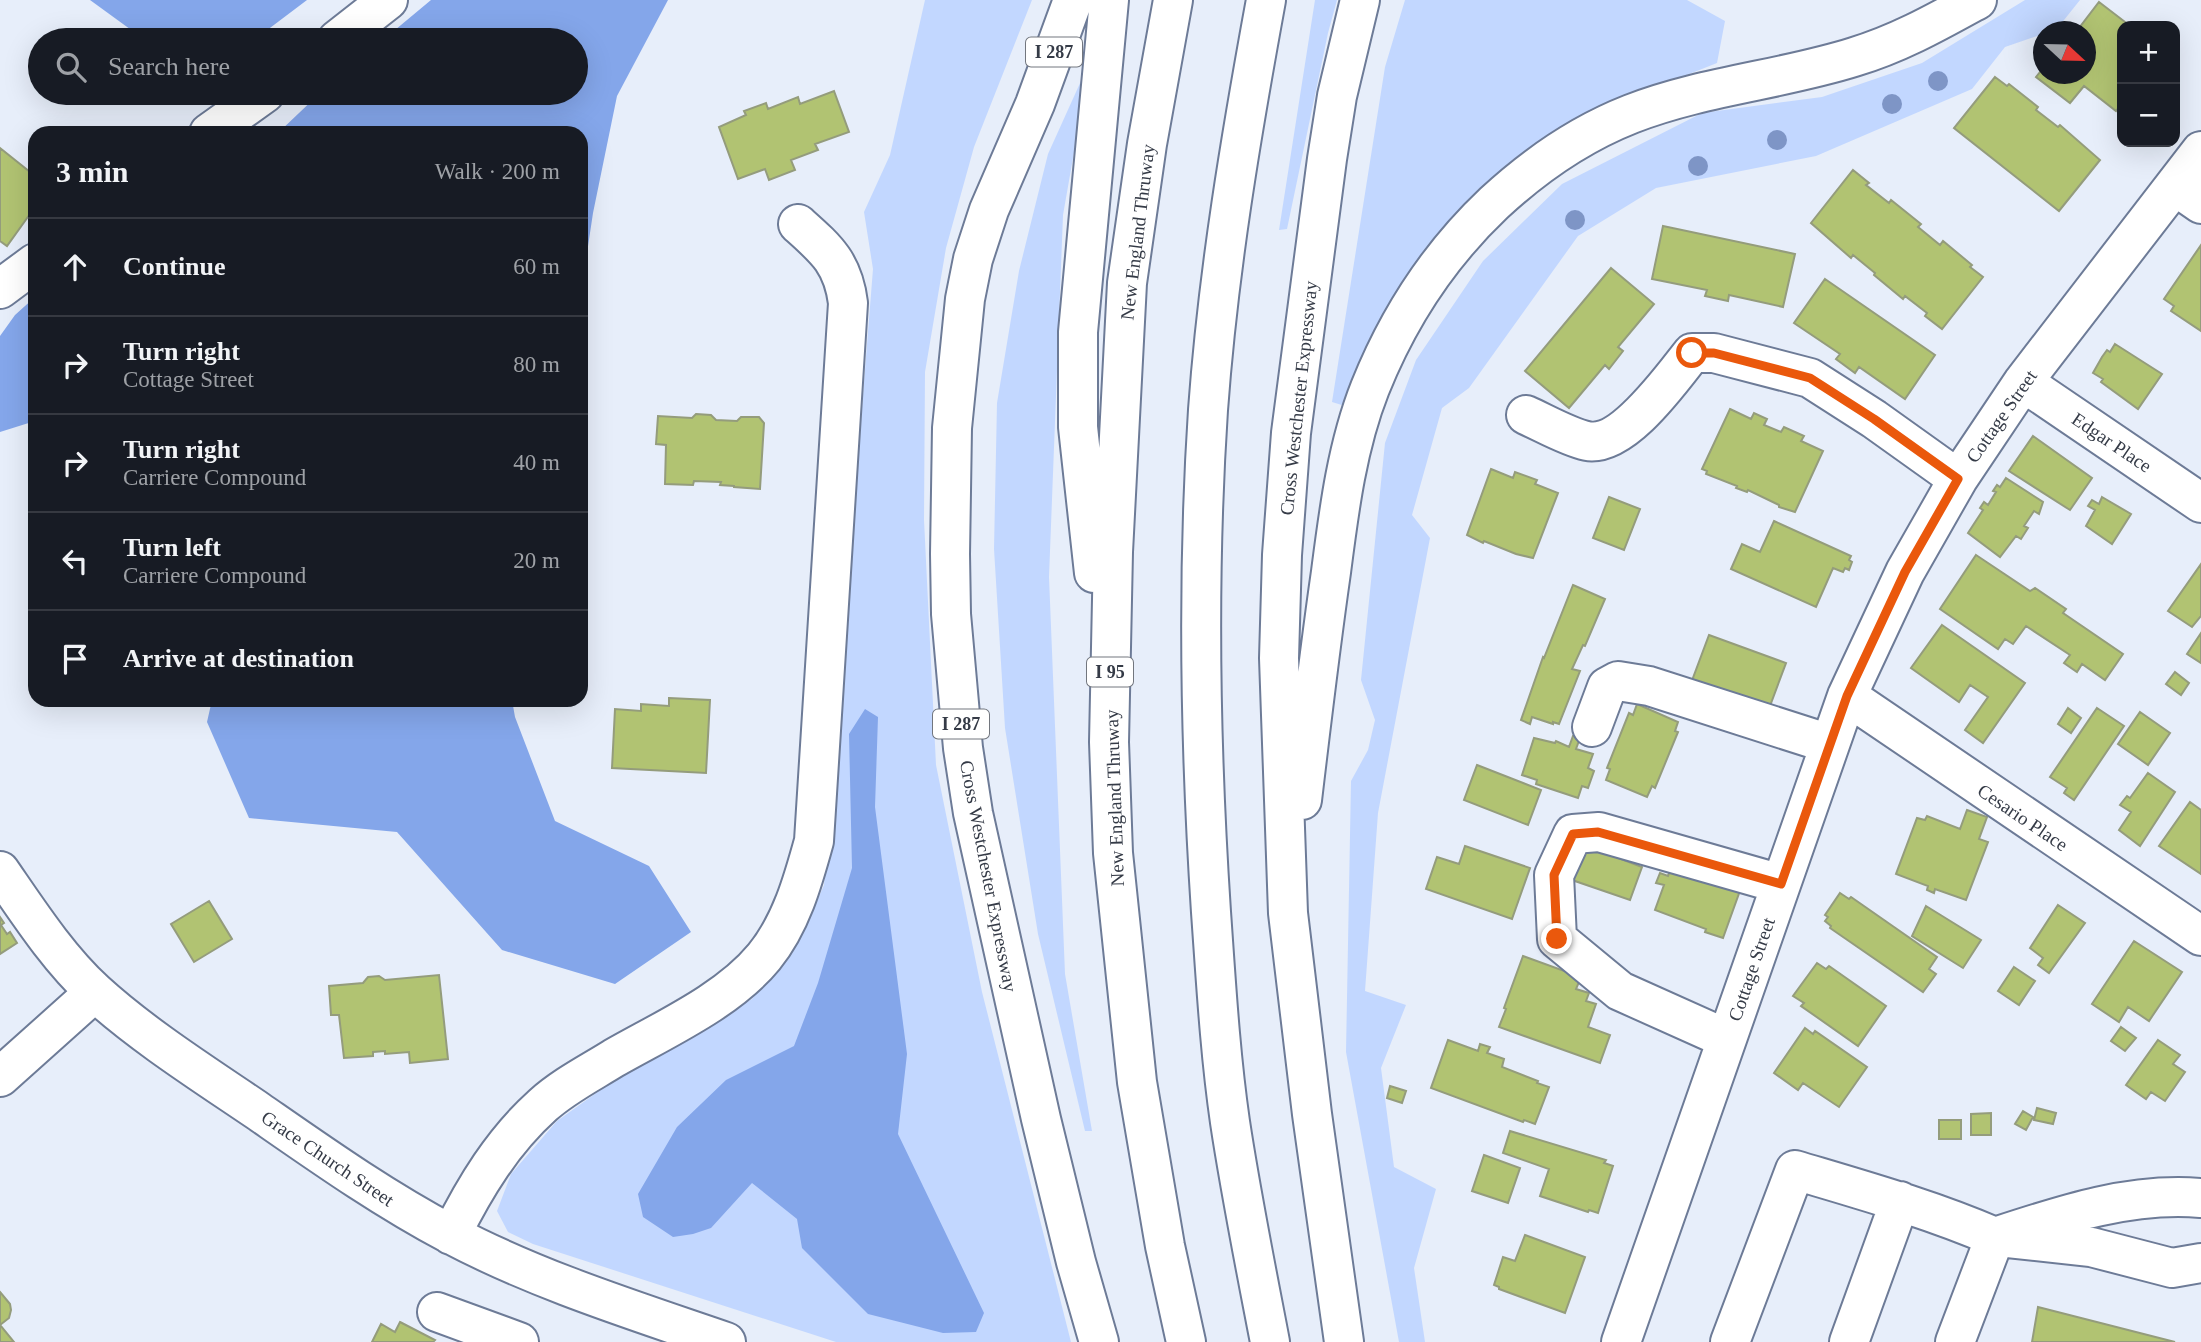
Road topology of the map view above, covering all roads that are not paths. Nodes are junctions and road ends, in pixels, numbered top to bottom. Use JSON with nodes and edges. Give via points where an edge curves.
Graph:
{"nodes":[{"id":1,"x":388,"y":0,"type":"edge"},
{"id":2,"x":1073,"y":0,"type":"edge"},
{"id":3,"x":1109,"y":0,"type":"edge"},
{"id":4,"x":1173,"y":0,"type":"edge"},
{"id":5,"x":1266,"y":0,"type":"edge"},
{"id":6,"x":1360,"y":0,"type":"edge"},
{"id":7,"x":1977,"y":0,"type":"edge"},
{"id":8,"x":352,"y":28,"type":"edge"},
{"id":9,"x":248,"y":105,"type":"edge"},
{"id":10,"x":219,"y":126,"type":"edge"},
{"id":11,"x":2201,"y":151,"type":"edge"},
{"id":12,"x":2188,"y":195,"type":"edge"},
{"id":13,"x":798,"y":224,"type":"dead end"},
{"id":14,"x":28,"y":268,"type":"edge"},
{"id":15,"x":0,"y":289,"type":"edge"},
{"id":16,"x":2023,"y":382,"type":"junction"},
{"id":17,"x":1527,"y":415,"type":"dead end"},
{"id":18,"x":1958,"y":479,"type":"junction"},
{"id":19,"x":2201,"y":503,"type":"edge"},
{"id":20,"x":1110,"y":696,"type":"junction"},
{"id":21,"x":1847,"y":696,"type":"junction"},
{"id":22,"x":1592,"y":727,"type":"dead end"},
{"id":23,"x":1830,"y":744,"type":"junction"},
{"id":24,"x":0,"y":871,"type":"edge"},
{"id":25,"x":1781,"y":884,"type":"junction"},
{"id":26,"x":1288,"y":913,"type":"junction"},
{"id":27,"x":2201,"y":936,"type":"edge"},
{"id":28,"x":95,"y":992,"type":"junction"},
{"id":29,"x":1727,"y":1039,"type":"junction"},
{"id":30,"x":0,"y":1077,"type":"edge"},
{"id":31,"x":2201,"y":1198,"type":"edge"},
{"id":32,"x":1900,"y":1201,"type":"junction"},
{"id":33,"x":451,"y":1235,"type":"junction"},
{"id":34,"x":1995,"y":1237,"type":"junction"},
{"id":35,"x":2201,"y":1264,"type":"edge"},
{"id":36,"x":437,"y":1312,"type":"dead end"},
{"id":37,"x":519,"y":1342,"type":"edge"},
{"id":38,"x":726,"y":1342,"type":"edge"},
{"id":39,"x":1099,"y":1342,"type":"edge"},
{"id":40,"x":1186,"y":1342,"type":"edge"},
{"id":41,"x":1270,"y":1342,"type":"edge"},
{"id":42,"x":1344,"y":1342,"type":"edge"},
{"id":43,"x":1621,"y":1342,"type":"edge"},
{"id":44,"x":1730,"y":1342,"type":"edge"},
{"id":45,"x":1849,"y":1342,"type":"edge"},
{"id":46,"x":1955,"y":1342,"type":"edge"}],
"edges":[{"from":1,"to":8,"type":"main road"},
{"from":2,"to":39,"type":"main road","name":"Cross Westchester Expressway","number":"I 287","via":[[989,211],[965,299],[951,451],[951,614],[963,748],[976,826],[1041,1119]]},
{"from":3,"to":20,"type":"main road","via":[[1078,332],[1078,427]]},
{"from":4,"to":20,"type":"main road","name":"New England Thruway","number":"I 95","via":[[1127,283],[1112,552]]},
{"from":5,"to":41,"type":"main road","via":[[1222,270],[1209,407],[1201,592],[1205,820],[1214,960],[1230,1118]]},
{"from":6,"to":26,"type":"main road","name":"Cross Westchester Expressway","via":[[1327,159],[1287,487],[1279,658]]},
{"from":7,"to":26,"type":"main road","via":[[1899,41],[1853,58],[1671,101],[1592,131],[1516,183],[1447,252],[1392,337],[1355,435],[1336,535]]},
{"from":9,"to":10,"type":"main road"},
{"from":11,"to":12,"type":"main road","name":"Cottage Street"},
{"from":12,"to":16,"type":"main road","name":"Cottage Street"},
{"from":13,"to":33,"type":"main road","via":[[837,263],[848,303],[814,841],[806,873],[780,933],[764,957],[719,997],[568,1085],[543,1105],[489,1167]]},
{"from":14,"to":15,"type":"main road"},
{"from":16,"to":18,"type":"main road","name":"Cottage Street"},
{"from":16,"to":19,"type":"main road","name":"Edgar Place"},
{"from":17,"to":18,"type":"main road","via":[[1587,441],[1600,441],[1629,426],[1692,353],[1714,353],[1810,378]]},
{"from":18,"to":21,"type":"main road","name":"Cottage Street","via":[[1905,572]]},
{"from":20,"to":40,"type":"main road","name":"New England Thruway","number":"I 95","via":[[1113,853],[1137,1082]]},
{"from":21,"to":23,"type":"main road","name":"Cottage Street"},
{"from":21,"to":27,"type":"main road","name":"Cesario Place"},
{"from":22,"to":23,"type":"main road","via":[[1607,687],[1618,681],[1648,686]]},
{"from":23,"to":25,"type":"main road","name":"Cottage Street"},
{"from":24,"to":28,"type":"main road","name":"Grace Church Street"},
{"from":25,"to":29,"type":"main road","name":"Cottage Street"},
{"from":25,"to":29,"type":"main road","via":[[1598,832],[1573,834],[1554,875],[1557,939],[1620,991]]},
{"from":26,"to":42,"type":"main road","name":"Cross Westchester Expressway"},
{"from":28,"to":30,"type":"main road"},
{"from":28,"to":33,"type":"main road","name":"Grace Church Street","via":[[350,1175]]},
{"from":29,"to":43,"type":"main road","name":"Cottage Street"},
{"from":31,"to":34,"type":"main road","via":[[2131,1199]]},
{"from":32,"to":34,"type":"main road"},
{"from":32,"to":44,"type":"main road","via":[[1795,1170]]},
{"from":32,"to":45,"type":"main road"},
{"from":33,"to":38,"type":"main road","name":"Grace Church Street","via":[[561,1283]]},
{"from":34,"to":35,"type":"main road","via":[[2091,1247],[2172,1268]]},
{"from":34,"to":46,"type":"main road"},
{"from":36,"to":37,"type":"main road"}]}
